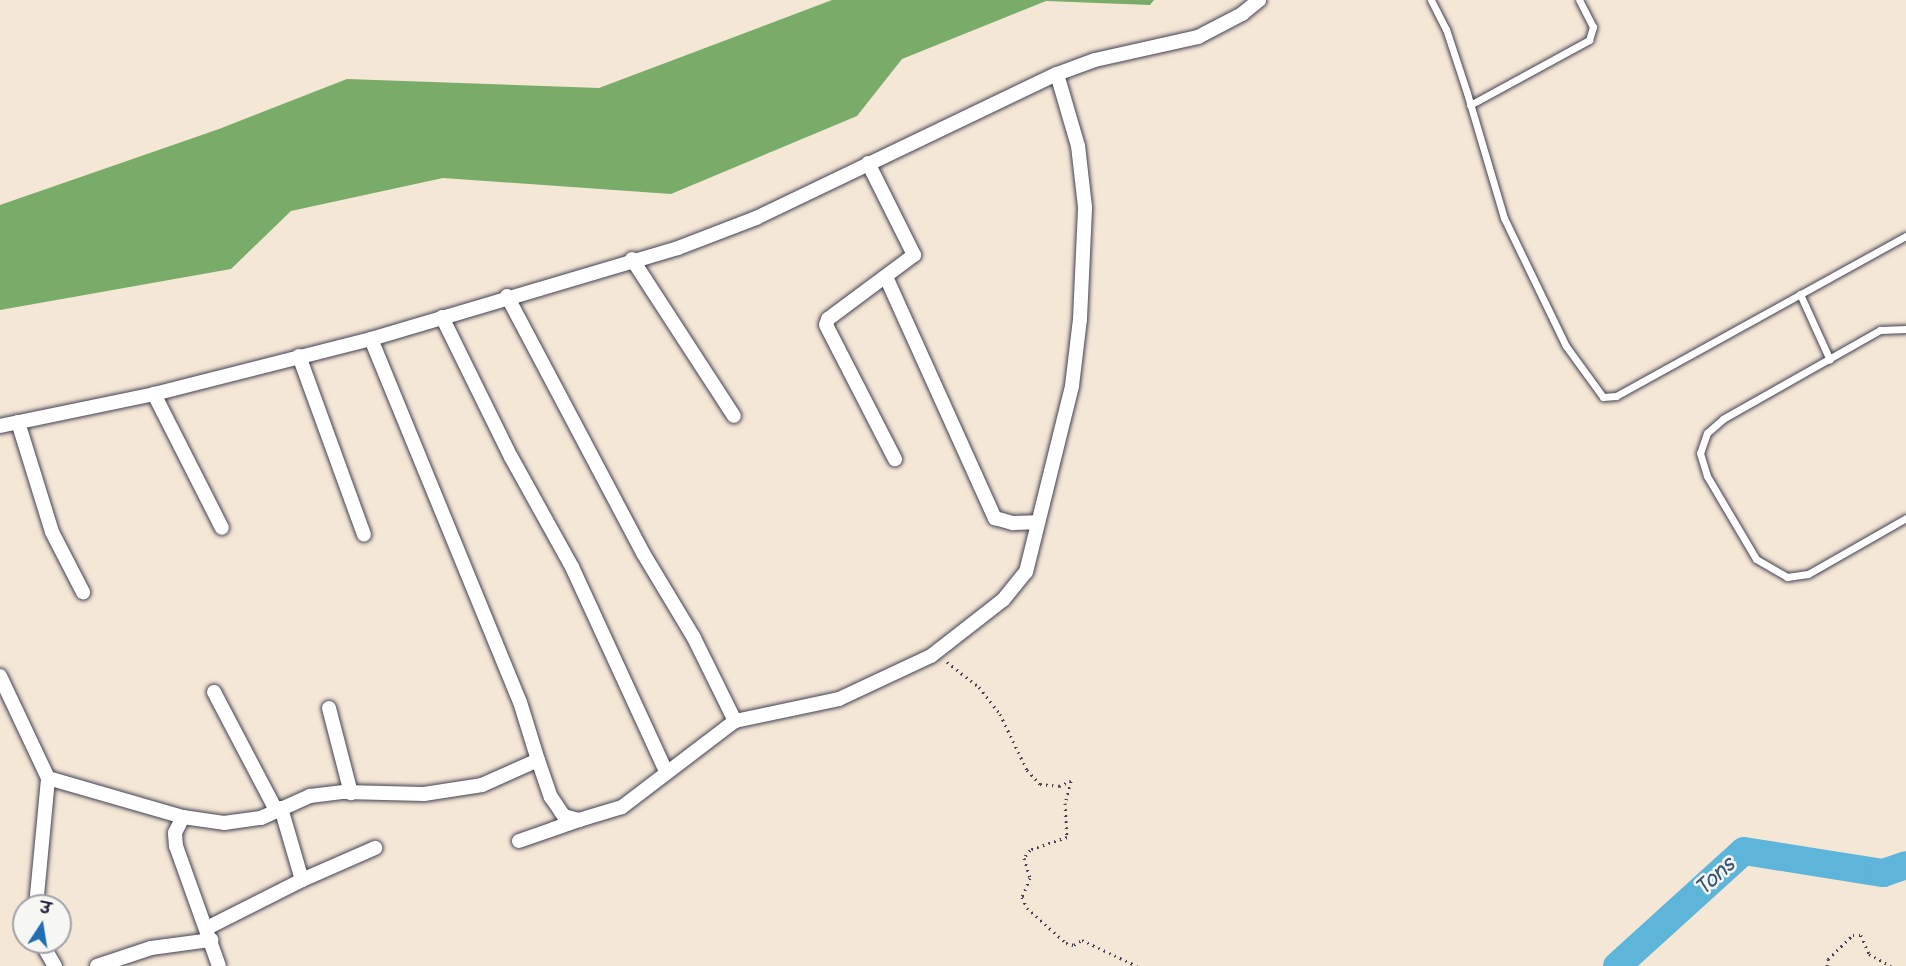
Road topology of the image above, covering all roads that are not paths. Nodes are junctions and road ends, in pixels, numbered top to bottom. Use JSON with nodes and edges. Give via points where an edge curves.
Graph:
{"nodes":[{"id":1,"x":1258,"y":0,"type":"edge"},
{"id":2,"x":1431,"y":0,"type":"edge"},
{"id":3,"x":1579,"y":0,"type":"edge"},
{"id":4,"x":1057,"y":75,"type":"junction"},
{"id":5,"x":1470,"y":105,"type":"junction"},
{"id":6,"x":868,"y":163,"type":"junction"},
{"id":7,"x":1906,"y":236,"type":"edge"},
{"id":8,"x":632,"y":259,"type":"junction"},
{"id":9,"x":886,"y":277,"type":"junction"},
{"id":10,"x":1800,"y":294,"type":"junction"},
{"id":11,"x":507,"y":296,"type":"junction"},
{"id":12,"x":442,"y":317,"type":"junction"},
{"id":13,"x":1906,"y":329,"type":"edge"},
{"id":14,"x":371,"y":339,"type":"junction"},
{"id":15,"x":299,"y":356,"type":"junction"},
{"id":16,"x":1830,"y":360,"type":"junction"},
{"id":17,"x":154,"y":394,"type":"junction"},
{"id":18,"x":734,"y":416,"type":"dead end"},
{"id":19,"x":18,"y":422,"type":"junction"},
{"id":20,"x":0,"y":426,"type":"edge"},
{"id":21,"x":895,"y":459,"type":"dead end"},
{"id":22,"x":1906,"y":518,"type":"edge"},
{"id":23,"x":1037,"y":522,"type":"junction"},
{"id":24,"x":222,"y":528,"type":"dead end"},
{"id":25,"x":364,"y":535,"type":"dead end"},
{"id":26,"x":83,"y":592,"type":"dead end"},
{"id":27,"x":0,"y":676,"type":"edge"},
{"id":28,"x":214,"y":692,"type":"dead end"},
{"id":29,"x":328,"y":708,"type":"dead end"},
{"id":30,"x":735,"y":721,"type":"junction"},
{"id":31,"x":538,"y":760,"type":"junction"},
{"id":32,"x":666,"y":771,"type":"junction"},
{"id":33,"x":48,"y":777,"type":"junction"},
{"id":34,"x":351,"y":793,"type":"junction"},
{"id":35,"x":278,"y":809,"type":"junction"},
{"id":36,"x":183,"y":817,"type":"junction"},
{"id":37,"x":579,"y":819,"type":"junction"},
{"id":38,"x":519,"y":841,"type":"dead end"},
{"id":39,"x":375,"y":848,"type":"dead end"},
{"id":40,"x":302,"y":880,"type":"junction"},
{"id":41,"x":37,"y":894,"type":"edge"},
{"id":42,"x":209,"y":934,"type":"junction"},
{"id":43,"x":97,"y":966,"type":"edge"},
{"id":44,"x":219,"y":966,"type":"edge"}],
"edges":[{"from":1,"to":4,"type":"street","via":[[1242,14],[1198,37],[1095,60]]},
{"from":2,"to":5,"type":"lane","via":[[1446,29]]},
{"from":3,"to":5,"type":"lane","via":[[1593,27],[1589,40]]},
{"from":4,"to":6,"type":"street"},
{"from":4,"to":23,"type":"street","via":[[1078,146],[1085,207],[1077,358]]},
{"from":5,"to":10,"type":"lane","via":[[1504,218],[1566,346],[1603,398],[1616,396]]},
{"from":6,"to":8,"type":"street","via":[[756,218],[678,248]]},
{"from":6,"to":9,"type":"street","via":[[913,250],[911,260]]},
{"from":7,"to":10,"type":"lane"},
{"from":8,"to":11,"type":"street"},
{"from":8,"to":18,"type":"street"},
{"from":9,"to":21,"type":"street","via":[[828,319],[826,325]]},
{"from":9,"to":23,"type":"street","via":[[995,518],[1013,523]]},
{"from":10,"to":16,"type":"lane"},
{"from":11,"to":12,"type":"street"},
{"from":11,"to":30,"type":"street","via":[[643,553],[694,638]]},
{"from":12,"to":14,"type":"street"},
{"from":12,"to":32,"type":"street","via":[[511,457],[572,567]]},
{"from":13,"to":16,"type":"lane","via":[[1880,330]]},
{"from":14,"to":15,"type":"street"},
{"from":14,"to":31,"type":"street","via":[[520,702]]},
{"from":15,"to":17,"type":"street"},
{"from":15,"to":25,"type":"street"},
{"from":16,"to":22,"type":"lane","via":[[1723,419],[1707,433],[1700,453],[1707,476],[1756,559],[1787,578],[1808,574]]},
{"from":17,"to":19,"type":"street"},
{"from":17,"to":24,"type":"street"},
{"from":19,"to":20,"type":"street"},
{"from":19,"to":26,"type":"street","via":[[52,532]]},
{"from":23,"to":30,"type":"street","via":[[1031,558],[1021,578],[1003,600],[931,656],[839,699]]},
{"from":27,"to":33,"type":"street"},
{"from":28,"to":35,"type":"street"},
{"from":29,"to":34,"type":"street"},
{"from":30,"to":32,"type":"street"},
{"from":31,"to":34,"type":"street","via":[[482,785],[424,794]]},
{"from":31,"to":37,"type":"street","via":[[551,797],[564,816]]},
{"from":32,"to":37,"type":"street","via":[[622,807]]},
{"from":33,"to":36,"type":"street"},
{"from":33,"to":41,"type":"street"},
{"from":34,"to":35,"type":"street","via":[[310,796]]},
{"from":35,"to":36,"type":"street","via":[[261,818],[224,823]]},
{"from":35,"to":40,"type":"street"},
{"from":36,"to":42,"type":"street","via":[[175,833],[176,846]]},
{"from":37,"to":38,"type":"street"},
{"from":39,"to":40,"type":"street"},
{"from":40,"to":42,"type":"street"},
{"from":42,"to":43,"type":"street"},
{"from":42,"to":44,"type":"street"}]}
